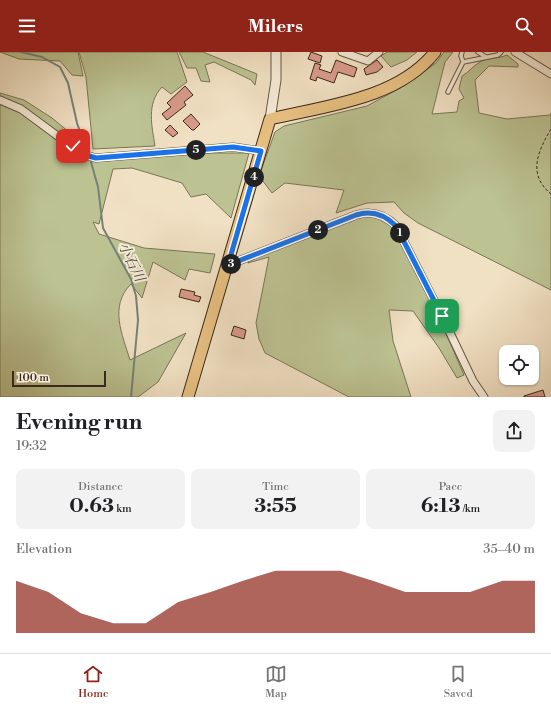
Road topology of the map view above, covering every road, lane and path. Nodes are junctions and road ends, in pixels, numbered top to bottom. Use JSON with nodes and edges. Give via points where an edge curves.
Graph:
{"nodes":[{"id":1,"x":276,"y":52,"type":"edge"},
{"id":2,"x":342,"y":52,"type":"edge"},
{"id":3,"x":379,"y":52,"type":"edge"},
{"id":4,"x":462,"y":52,"type":"edge"},
{"id":5,"x":478,"y":52,"type":"edge"},
{"id":6,"x":502,"y":52,"type":"edge"},
{"id":7,"x":515,"y":52,"type":"edge"},
{"id":8,"x":431,"y":53,"type":"edge"},
{"id":9,"x":486,"y":57,"type":"junction"},
{"id":10,"x":462,"y":62,"type":"junction"},
{"id":11,"x":551,"y":74,"type":"edge"},
{"id":12,"x":448,"y":92,"type":"dead end"},
{"id":13,"x":0,"y":100,"type":"edge"},
{"id":14,"x":270,"y":119,"type":"junction"},
{"id":15,"x":551,"y":128,"type":"edge"},
{"id":16,"x":261,"y":151,"type":"junction"},
{"id":17,"x":551,"y":194,"type":"edge"},
{"id":18,"x":228,"y":265,"type":"junction"},
{"id":19,"x":188,"y":397,"type":"edge"},
{"id":20,"x":484,"y":397,"type":"edge"}],
"edges":[{"from":1,"to":14,"type":"street","via":[[276,80]]},
{"from":2,"to":3,"type":"street","via":[[368,61]]},
{"from":4,"to":10,"type":"lane"},
{"from":5,"to":9,"type":"lane"},
{"from":6,"to":9,"type":"lane"},
{"from":7,"to":11,"type":"street"},
{"from":8,"to":14,"type":"main road","via":[[419,69],[380,91]]},
{"from":9,"to":10,"type":"lane"},
{"from":10,"to":12,"type":"lane"},
{"from":13,"to":16,"type":"street","via":[[21,109],[82,154],[96,158],[233,147]]},
{"from":14,"to":16,"type":"main road"},
{"from":15,"to":17,"type":"path","via":[[539,152],[537,170],[542,186]]},
{"from":16,"to":18,"type":"main road"},
{"from":18,"to":19,"type":"main road"},
{"from":18,"to":20,"type":"street","via":[[362,213],[383,215],[396,226],[473,381]]}]}
